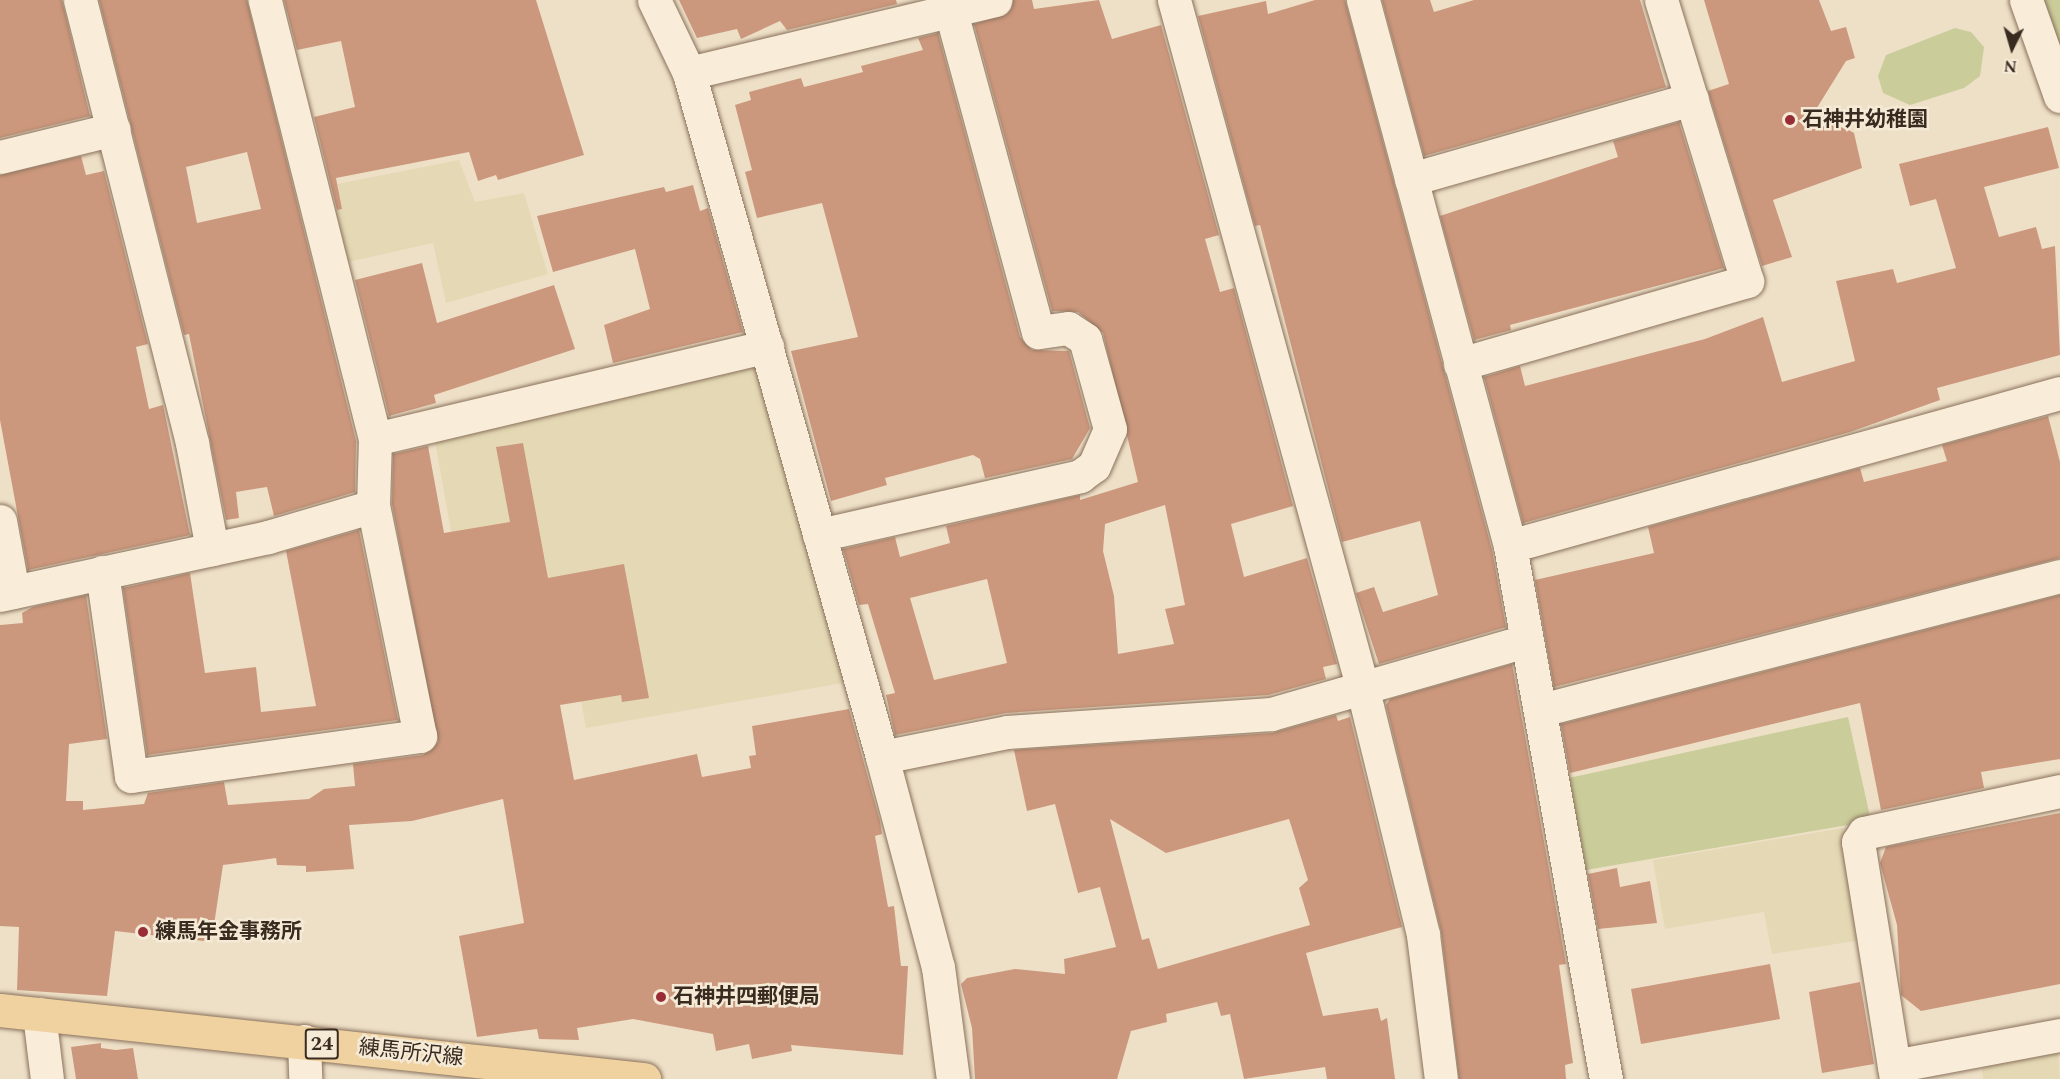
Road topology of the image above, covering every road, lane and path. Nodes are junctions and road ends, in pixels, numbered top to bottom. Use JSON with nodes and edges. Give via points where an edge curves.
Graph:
{"nodes":[{"id":1,"x":80,"y":0,"type":"edge"},
{"id":2,"x":265,"y":0,"type":"edge"},
{"id":3,"x":654,"y":0,"type":"edge"},
{"id":4,"x":995,"y":0,"type":"edge"},
{"id":5,"x":1174,"y":0,"type":"edge"},
{"id":6,"x":1363,"y":0,"type":"edge"},
{"id":7,"x":1661,"y":0,"type":"edge"},
{"id":8,"x":2026,"y":0,"type":"edge"},
{"id":9,"x":951,"y":10,"type":"junction"},
{"id":10,"x":884,"y":13,"type":"edge"},
{"id":11,"x":689,"y":73,"type":"junction"},
{"id":12,"x":2060,"y":96,"type":"edge"},
{"id":13,"x":1692,"y":99,"type":"junction"},
{"id":14,"x":114,"y":129,"type":"junction"},
{"id":15,"x":0,"y":158,"type":"edge"},
{"id":16,"x":1411,"y":179,"type":"junction"},
{"id":17,"x":767,"y":346,"type":"junction"},
{"id":18,"x":1460,"y":364,"type":"junction"},
{"id":19,"x":2060,"y":393,"type":"edge"},
{"id":20,"x":375,"y":439,"type":"junction"},
{"id":21,"x":373,"y":506,"type":"junction"},
{"id":22,"x":0,"y":521,"type":"edge"},
{"id":23,"x":819,"y":535,"type":"junction"},
{"id":24,"x":1510,"y":546,"type":"junction"},
{"id":25,"x":212,"y":549,"type":"junction"},
{"id":26,"x":102,"y":572,"type":"junction"},
{"id":27,"x":2060,"y":576,"type":"edge"},
{"id":28,"x":6,"y":594,"type":"edge"},
{"id":29,"x":1526,"y":641,"type":"junction"},
{"id":30,"x":1362,"y":686,"type":"junction"},
{"id":31,"x":1541,"y":710,"type":"junction"},
{"id":32,"x":882,"y":757,"type":"junction"},
{"id":33,"x":2060,"y":791,"type":"edge"},
{"id":34,"x":0,"y":1010,"type":"edge"},
{"id":35,"x":39,"y":1014,"type":"junction"},
{"id":36,"x":2060,"y":1035,"type":"edge"},
{"id":37,"x":304,"y":1041,"type":"junction"},
{"id":38,"x":1895,"y":1072,"type":"edge"},
{"id":39,"x":602,"y":1076,"type":"edge"},
{"id":40,"x":47,"y":1079,"type":"edge"},
{"id":41,"x":305,"y":1079,"type":"edge"},
{"id":42,"x":644,"y":1079,"type":"edge"},
{"id":43,"x":953,"y":1079,"type":"edge"},
{"id":44,"x":1441,"y":1079,"type":"edge"},
{"id":45,"x":1606,"y":1079,"type":"edge"}],
"edges":[{"from":1,"to":14,"type":"street"},
{"from":2,"to":20,"type":"street"},
{"from":3,"to":11,"type":"street"},
{"from":4,"to":9,"type":"street"},
{"from":5,"to":30,"type":"street"},
{"from":6,"to":16,"type":"street"},
{"from":7,"to":13,"type":"street"},
{"from":8,"to":12,"type":"street"},
{"from":9,"to":10,"type":"street"},
{"from":9,"to":23,"type":"street","via":[[1038,332],[1068,328],[1085,339],[1110,429],[1094,466],[1080,476]]},
{"from":10,"to":11,"type":"street"},
{"from":11,"to":17,"type":"street"},
{"from":13,"to":16,"type":"street"},
{"from":13,"to":18,"type":"street","via":[[1747,281]]},
{"from":14,"to":15,"type":"street"},
{"from":14,"to":25,"type":"street","via":[[192,443]]},
{"from":16,"to":18,"type":"street"},
{"from":17,"to":20,"type":"street"},
{"from":17,"to":23,"type":"street"},
{"from":18,"to":24,"type":"street"},
{"from":19,"to":24,"type":"street"},
{"from":20,"to":21,"type":"street"},
{"from":21,"to":25,"type":"street"},
{"from":21,"to":26,"type":"street","via":[[420,736],[131,776]]},
{"from":22,"to":28,"type":"street"},
{"from":23,"to":32,"type":"street"},
{"from":24,"to":29,"type":"street"},
{"from":25,"to":26,"type":"street"},
{"from":26,"to":28,"type":"street"},
{"from":27,"to":31,"type":"street"},
{"from":29,"to":30,"type":"street"},
{"from":29,"to":31,"type":"street"},
{"from":30,"to":32,"type":"street","via":[[1271,714],[1007,732]]},
{"from":30,"to":44,"type":"street","via":[[1423,935]]},
{"from":31,"to":45,"type":"street"},
{"from":32,"to":43,"type":"street","via":[[938,967]]},
{"from":33,"to":38,"type":"street","via":[[1864,833],[1858,842]]},
{"from":34,"to":35,"type":"main road","name":"練馬所沢線","number":"24"},
{"from":35,"to":37,"type":"main road","name":"練馬所沢線","number":"24"},
{"from":35,"to":40,"type":"street"},
{"from":36,"to":38,"type":"street"},
{"from":37,"to":39,"type":"main road","name":"練馬所沢線","number":"24"},
{"from":37,"to":41,"type":"street"},
{"from":39,"to":42,"type":"main road","name":"練馬所沢線","number":"24"}]}
